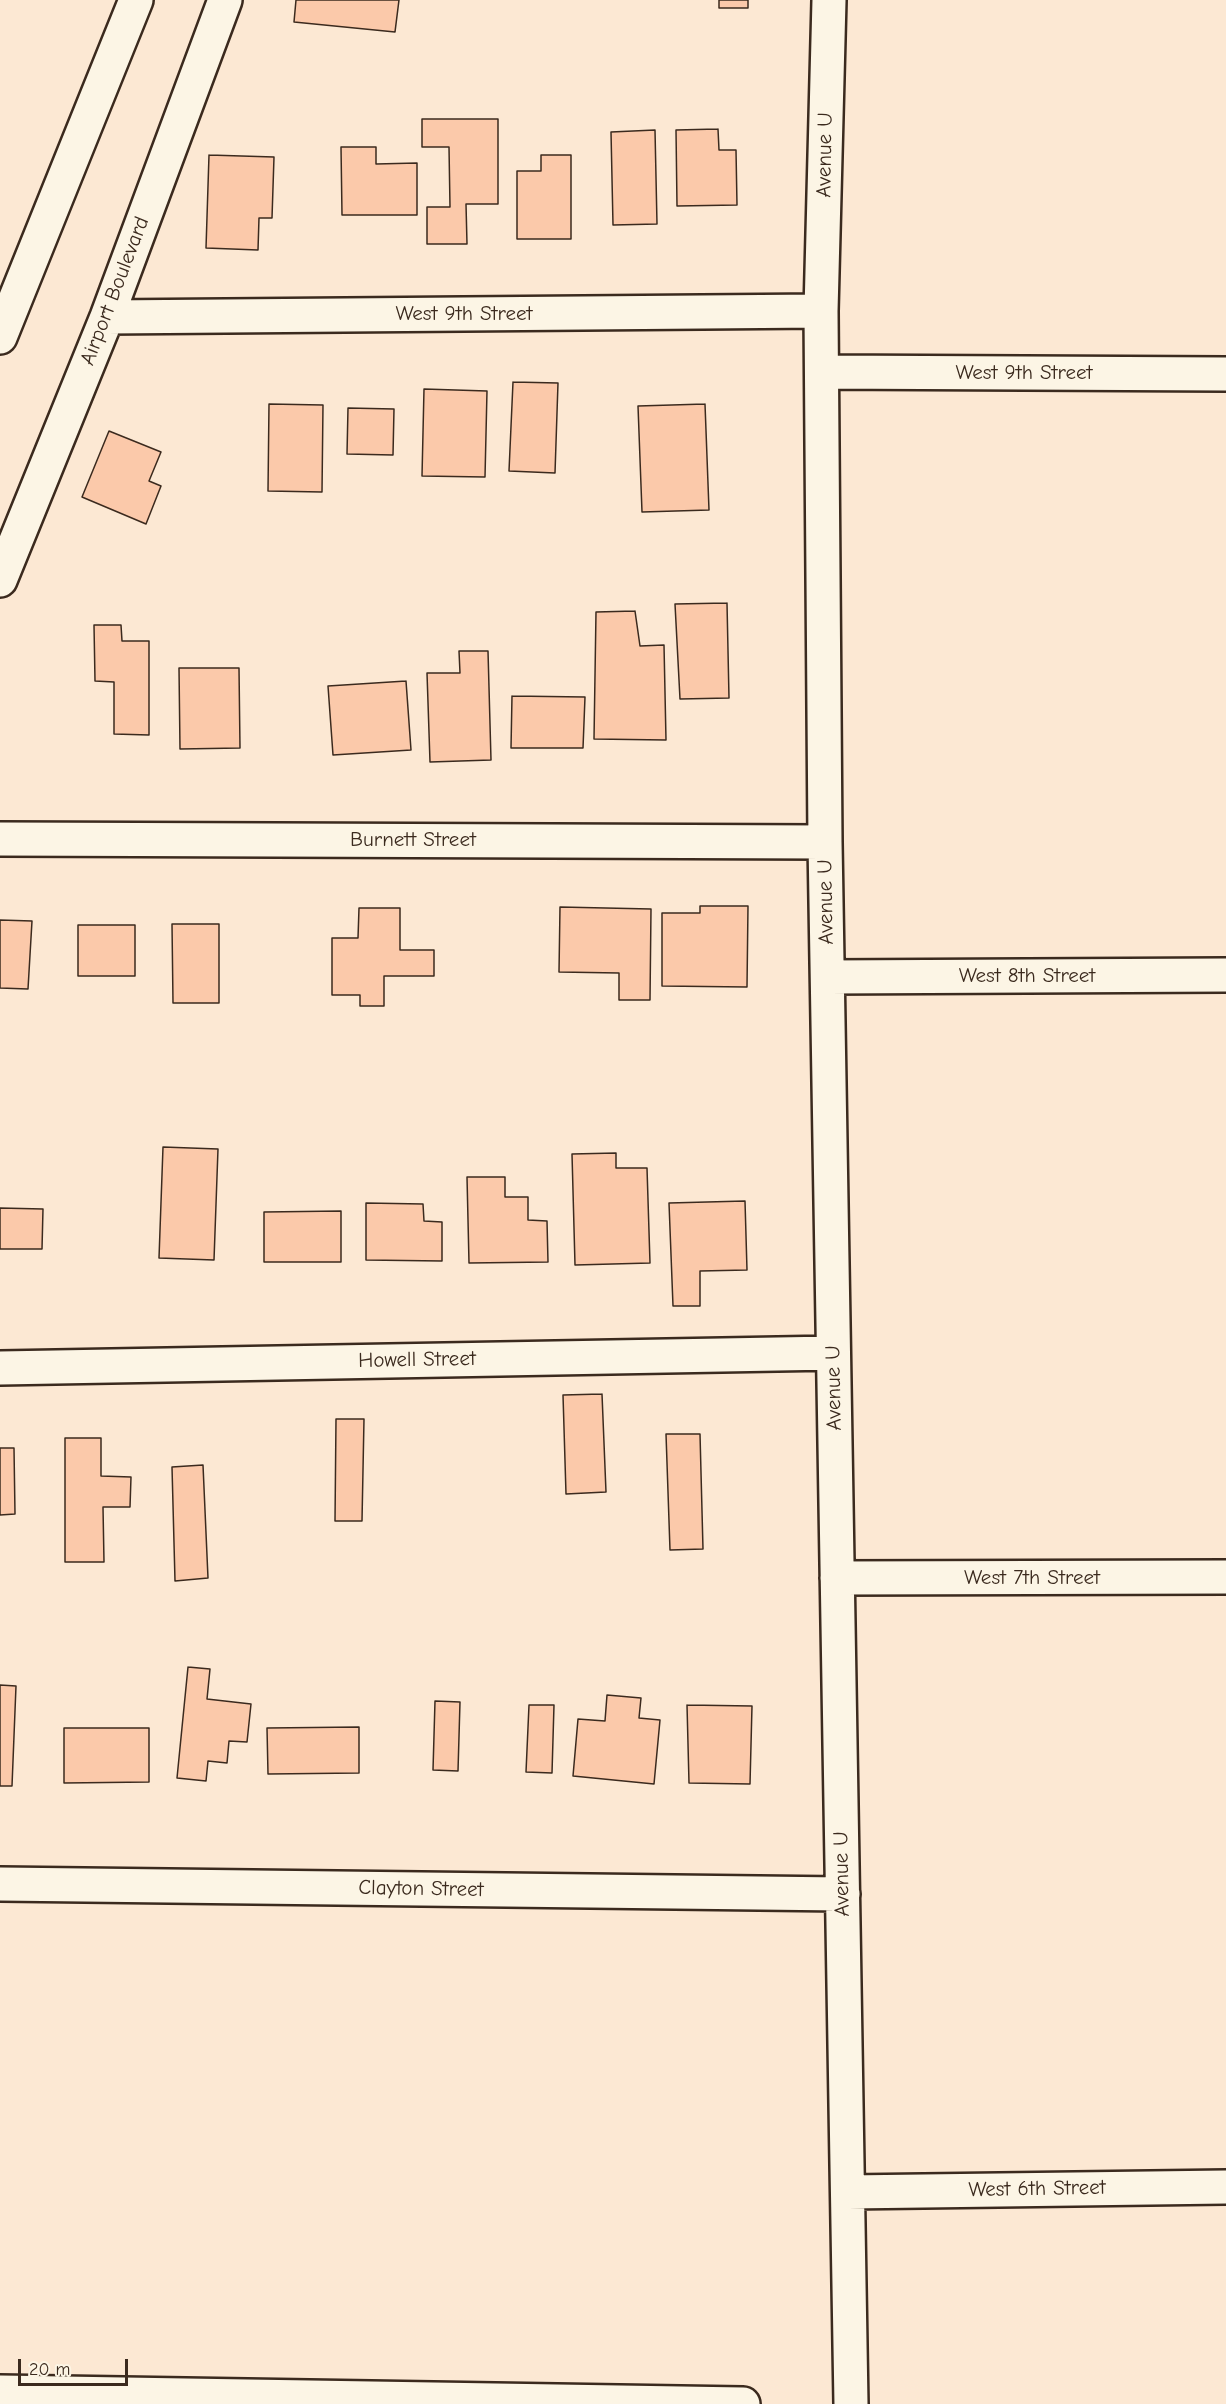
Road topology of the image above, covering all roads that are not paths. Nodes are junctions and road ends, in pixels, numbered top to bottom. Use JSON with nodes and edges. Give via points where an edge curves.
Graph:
{"nodes":[{"id":1,"x":136,"y":0,"type":"edge"},
{"id":2,"x":225,"y":0,"type":"edge"},
{"id":3,"x":829,"y":0,"type":"edge"},
{"id":4,"x":821,"y":311,"type":"junction"},
{"id":5,"x":107,"y":317,"type":"junction"},
{"id":6,"x":0,"y":337,"type":"edge"},
{"id":7,"x":822,"y":372,"type":"junction"},
{"id":8,"x":1226,"y":374,"type":"edge"},
{"id":9,"x":0,"y":580,"type":"edge"},
{"id":10,"x":0,"y":839,"type":"edge"},
{"id":11,"x":825,"y":842,"type":"junction"},
{"id":12,"x":1226,"y":975,"type":"edge"},
{"id":13,"x":828,"y":977,"type":"junction"},
{"id":14,"x":833,"y":1353,"type":"junction"},
{"id":15,"x":0,"y":1368,"type":"edge"},
{"id":16,"x":1226,"y":1577,"type":"edge"},
{"id":17,"x":837,"y":1578,"type":"junction"},
{"id":18,"x":0,"y":1884,"type":"edge"},
{"id":19,"x":843,"y":1894,"type":"junction"},
{"id":20,"x":1226,"y":2187,"type":"edge"},
{"id":21,"x":848,"y":2192,"type":"junction"},
{"id":22,"x":0,"y":2392,"type":"edge"},
{"id":23,"x":743,"y":2404,"type":"edge"},
{"id":24,"x":851,"y":2404,"type":"edge"}],
"edges":[{"from":1,"to":6,"type":"street"},
{"from":2,"to":5,"type":"street","name":"Airport Boulevard"},
{"from":3,"to":4,"type":"street","name":"Avenue U"},
{"from":4,"to":5,"type":"street","name":"West 9th Street"},
{"from":4,"to":7,"type":"street","name":"Avenue U"},
{"from":5,"to":9,"type":"street","name":"Airport Boulevard"},
{"from":7,"to":8,"type":"street","name":"West 9th Street"},
{"from":7,"to":11,"type":"street","name":"Avenue U"},
{"from":10,"to":11,"type":"street","name":"Burnett Street"},
{"from":11,"to":13,"type":"street","name":"Avenue U"},
{"from":12,"to":13,"type":"street","name":"West 8th Street"},
{"from":13,"to":14,"type":"street","name":"Avenue U"},
{"from":14,"to":15,"type":"street","name":"Howell Street"},
{"from":14,"to":17,"type":"street","name":"Avenue U"},
{"from":16,"to":17,"type":"street","name":"West 7th Street"},
{"from":17,"to":19,"type":"street","name":"Avenue U"},
{"from":18,"to":19,"type":"street","name":"Clayton Street"},
{"from":19,"to":21,"type":"street","name":"Avenue U"},
{"from":20,"to":21,"type":"street","name":"West 6th Street"},
{"from":21,"to":24,"type":"street","name":"Avenue U"},
{"from":22,"to":23,"type":"street"}]}
